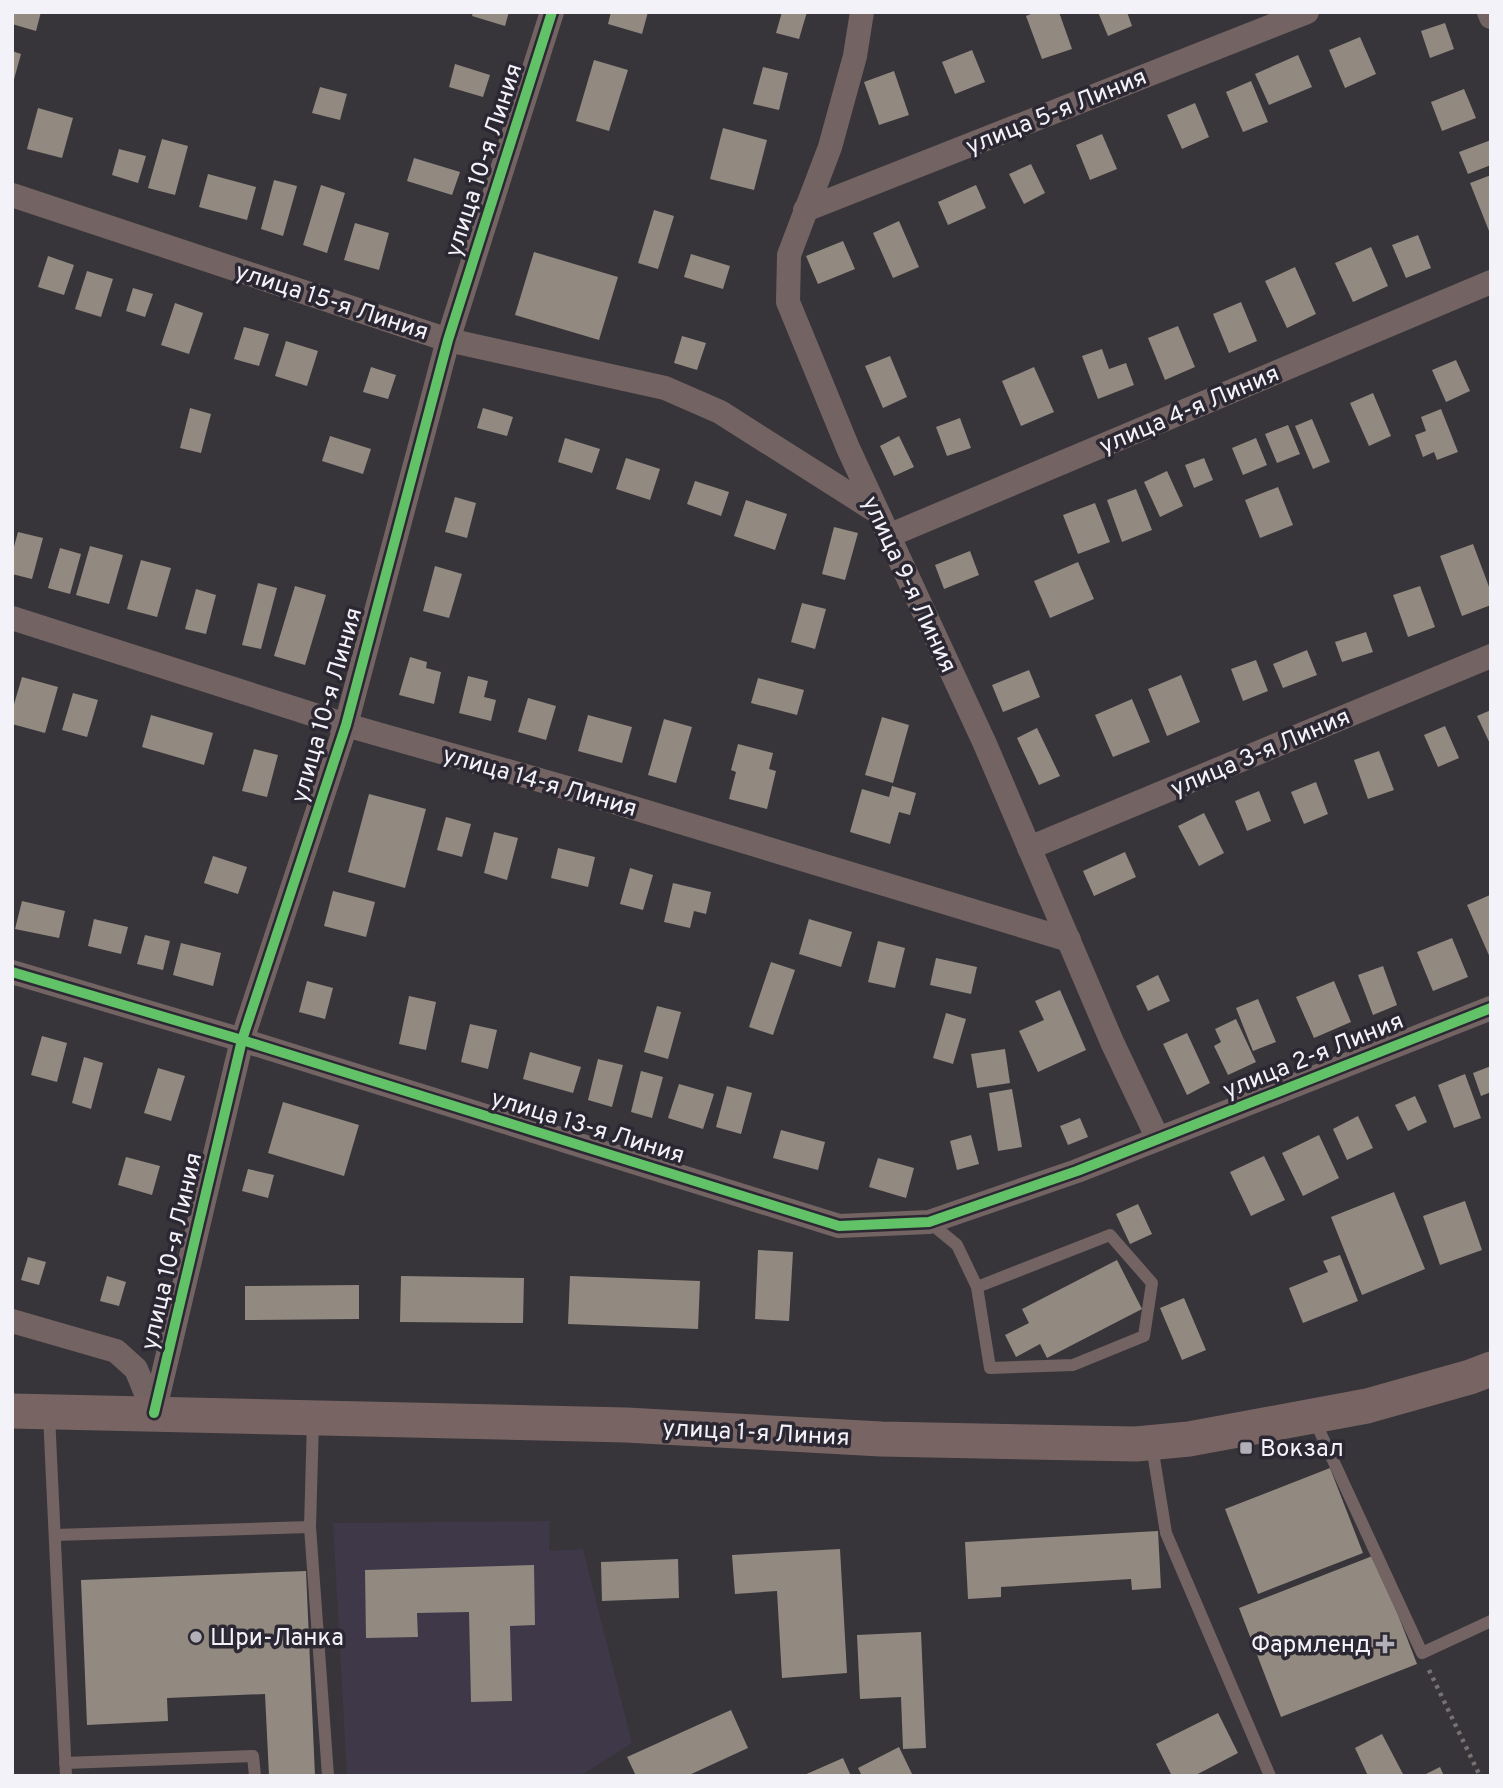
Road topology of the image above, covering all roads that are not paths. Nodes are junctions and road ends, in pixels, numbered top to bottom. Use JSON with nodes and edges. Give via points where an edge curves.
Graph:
{"nodes":[{"id":1,"x":552,"y":12,"type":"edge"},
{"id":2,"x":862,"y":12,"type":"edge"},
{"id":3,"x":1307,"y":12,"type":"edge"},
{"id":4,"x":12,"y":195,"type":"edge"},
{"id":5,"x":805,"y":210,"type":"junction"},
{"id":6,"x":1491,"y":282,"type":"edge"},
{"id":7,"x":448,"y":340,"type":"junction"},
{"id":8,"x":877,"y":511,"type":"junction"},
{"id":9,"x":888,"y":537,"type":"junction"},
{"id":10,"x":12,"y":618,"type":"edge"},
{"id":11,"x":1491,"y":656,"type":"edge"},
{"id":12,"x":346,"y":725,"type":"junction"},
{"id":13,"x":1029,"y":848,"type":"junction"},
{"id":14,"x":1069,"y":940,"type":"junction"},
{"id":15,"x":12,"y":972,"type":"edge"},
{"id":16,"x":1491,"y":1008,"type":"edge"},
{"id":17,"x":242,"y":1040,"type":"junction"},
{"id":18,"x":1155,"y":1140,"type":"junction"},
{"id":19,"x":929,"y":1222,"type":"junction"},
{"id":20,"x":977,"y":1287,"type":"junction"},
{"id":21,"x":12,"y":1321,"type":"edge"},
{"id":22,"x":1491,"y":1370,"type":"edge"},
{"id":23,"x":12,"y":1411,"type":"edge"},
{"id":24,"x":49,"y":1411,"type":"junction"},
{"id":25,"x":154,"y":1413,"type":"junction"},
{"id":26,"x":1313,"y":1416,"type":"junction"},
{"id":27,"x":313,"y":1417,"type":"junction"},
{"id":28,"x":1151,"y":1442,"type":"junction"},
{"id":29,"x":310,"y":1527,"type":"junction"},
{"id":30,"x":55,"y":1535,"type":"junction"},
{"id":31,"x":1491,"y":1621,"type":"edge"},
{"id":32,"x":66,"y":1769,"type":"edge"},
{"id":33,"x":255,"y":1776,"type":"edge"},
{"id":34,"x":328,"y":1776,"type":"edge"},
{"id":35,"x":1270,"y":1776,"type":"edge"}],
"edges":[{"from":1,"to":7,"type":"street","name":"улица 10-я Линия"},
{"from":2,"to":5,"type":"street","name":"улица 9-я Линия","via":[[830,147]]},
{"from":3,"to":5,"type":"street","name":"улица 5-я Линия"},
{"from":4,"to":7,"type":"street","name":"улица 15-я Линия"},
{"from":5,"to":8,"type":"street","name":"улица 9-я Линия","via":[[789,255],[788,302]]},
{"from":6,"to":9,"type":"street","name":"улица 4-я Линия"},
{"from":7,"to":8,"type":"street","name":"улица 15-я Линия","via":[[665,388],[720,412]]},
{"from":7,"to":12,"type":"street","name":"улица 10-я Линия"},
{"from":8,"to":9,"type":"street","name":"улица 9-я Линия"},
{"from":9,"to":13,"type":"street","name":"улица 9-я Линия"},
{"from":10,"to":12,"type":"street","name":"улица 14-я Линия"},
{"from":11,"to":13,"type":"street","name":"улица 3-я Линия"},
{"from":12,"to":14,"type":"street","name":"улица 14-я Линия"},
{"from":12,"to":17,"type":"street","name":"улица 10-я Линия"},
{"from":13,"to":14,"type":"street","name":"улица 9-я Линия"},
{"from":14,"to":18,"type":"street","name":"улица 9-я Линия"},
{"from":15,"to":17,"type":"street","name":"улица 13-я Линия"},
{"from":16,"to":18,"type":"street","name":"улица 2-я Линия"},
{"from":17,"to":19,"type":"street","name":"улица 13-я Линия","via":[[839,1226]]},
{"from":17,"to":25,"type":"street","name":"улица 10-я Линия"},
{"from":18,"to":19,"type":"street","name":"улица 13-я Линия"},
{"from":19,"to":20,"type":"lane","via":[[957,1245]]},
{"from":20,"to":20,"type":"lane","via":[[990,1368],[1073,1365],[1144,1336],[1152,1283],[1110,1235]]},
{"from":21,"to":25,"type":"street","via":[[116,1351],[136,1369]]},
{"from":22,"to":26,"type":"main road","name":"улица 1-я Линия","via":[[1367,1406]]},
{"from":23,"to":24,"type":"main road","name":"улица 1-я Линия"},
{"from":24,"to":25,"type":"main road","name":"улица 1-я Линия"},
{"from":24,"to":30,"type":"lane"},
{"from":25,"to":27,"type":"main road","name":"улица 1-я Линия"},
{"from":26,"to":28,"type":"main road","name":"улица 1-я Линия"},
{"from":26,"to":31,"type":"lane","via":[[1422,1653]]},
{"from":27,"to":28,"type":"main road","name":"улица 1-я Линия","via":[[626,1425],[1003,1443]]},
{"from":27,"to":29,"type":"lane"},
{"from":28,"to":35,"type":"lane","via":[[1166,1532]]},
{"from":29,"to":30,"type":"lane"},
{"from":29,"to":34,"type":"lane"},
{"from":30,"to":32,"type":"lane"},
{"from":32,"to":33,"type":"lane","via":[[253,1755]]}]}
